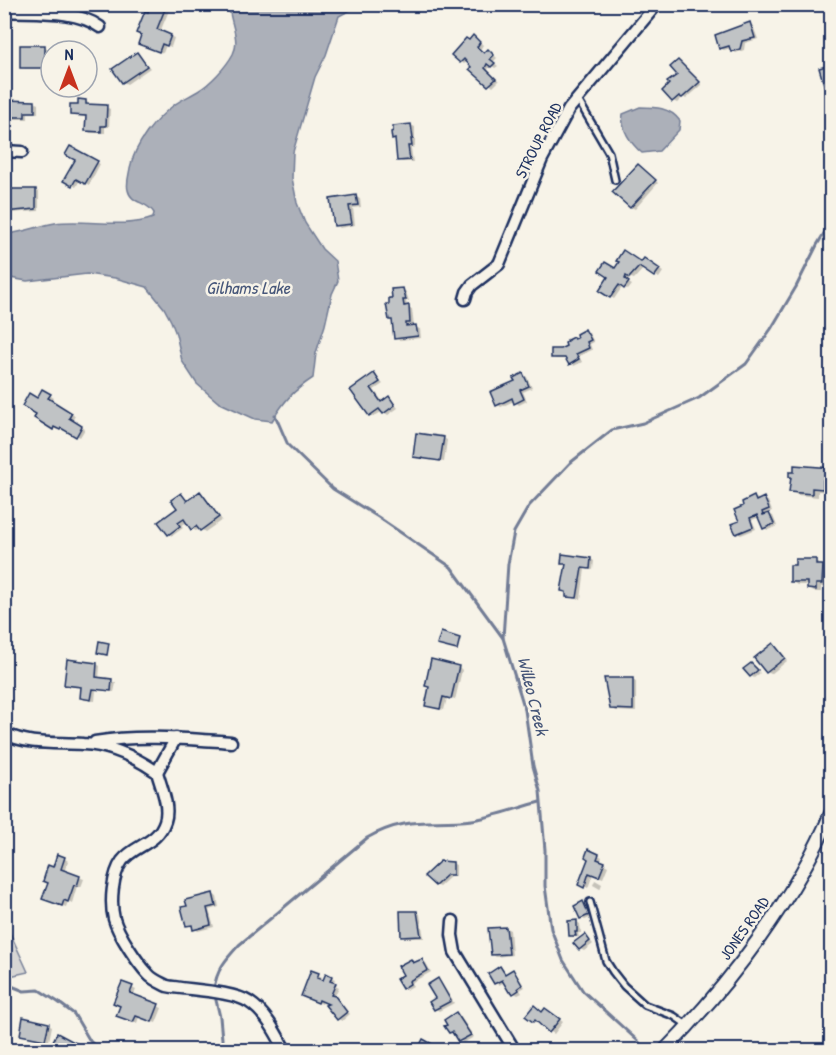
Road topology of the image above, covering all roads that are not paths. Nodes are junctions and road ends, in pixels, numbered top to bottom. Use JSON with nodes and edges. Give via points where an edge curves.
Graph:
{"nodes":[{"id":1,"x":657,"y":4,"type":"edge"},
{"id":2,"x":4,"y":11,"type":"edge"},
{"id":3,"x":100,"y":27,"type":"dead end"},
{"id":4,"x":577,"y":98,"type":"junction"},
{"id":5,"x":4,"y":151,"type":"edge"},
{"id":6,"x":22,"y":152,"type":"dead end"},
{"id":7,"x":615,"y":180,"type":"dead end"},
{"id":8,"x":465,"y":299,"type":"dead end"},
{"id":9,"x":4,"y":734,"type":"edge"},
{"id":10,"x":176,"y":738,"type":"junction"},
{"id":11,"x":231,"y":742,"type":"dead end"},
{"id":12,"x":83,"y":744,"type":"junction"},
{"id":13,"x":157,"y":772,"type":"junction"},
{"id":14,"x":831,"y":811,"type":"edge"},
{"id":15,"x":590,"y":902,"type":"dead end"},
{"id":16,"x":453,"y":921,"type":"dead end"},
{"id":17,"x":688,"y":1026,"type":"junction"},
{"id":18,"x":285,"y":1050,"type":"edge"},
{"id":19,"x":504,"y":1050,"type":"edge"},
{"id":20,"x":665,"y":1050,"type":"edge"}],
"edges":[{"from":1,"to":4,"type":"street","name":"STROUP ROAD"},
{"from":2,"to":3,"type":"street","via":[[77,15]]},
{"from":4,"to":7,"type":"lane","via":[[609,153]]},
{"from":4,"to":8,"type":"street","name":"STROUP ROAD","via":[[542,159],[499,264],[472,285]]},
{"from":5,"to":6,"type":"street"},
{"from":9,"to":12,"type":"street","via":[[27,741]]},
{"from":10,"to":11,"type":"street"},
{"from":10,"to":12,"type":"street","via":[[109,739]]},
{"from":10,"to":13,"type":"street"},
{"from":12,"to":13,"type":"street","via":[[123,752]]},
{"from":13,"to":18,"type":"street","via":[[167,809],[164,822],[151,841],[123,861],[115,881],[113,914],[118,930],[148,974],[167,986],[243,999],[258,1009]]},
{"from":14,"to":17,"type":"street","name":"JONES ROAD","via":[[805,864],[756,942]]},
{"from":15,"to":17,"type":"lane","via":[[606,961],[618,979],[645,1005]]},
{"from":16,"to":19,"type":"street","via":[[455,952],[512,1046]]},
{"from":17,"to":20,"type":"street","name":"JONES ROAD"}]}
